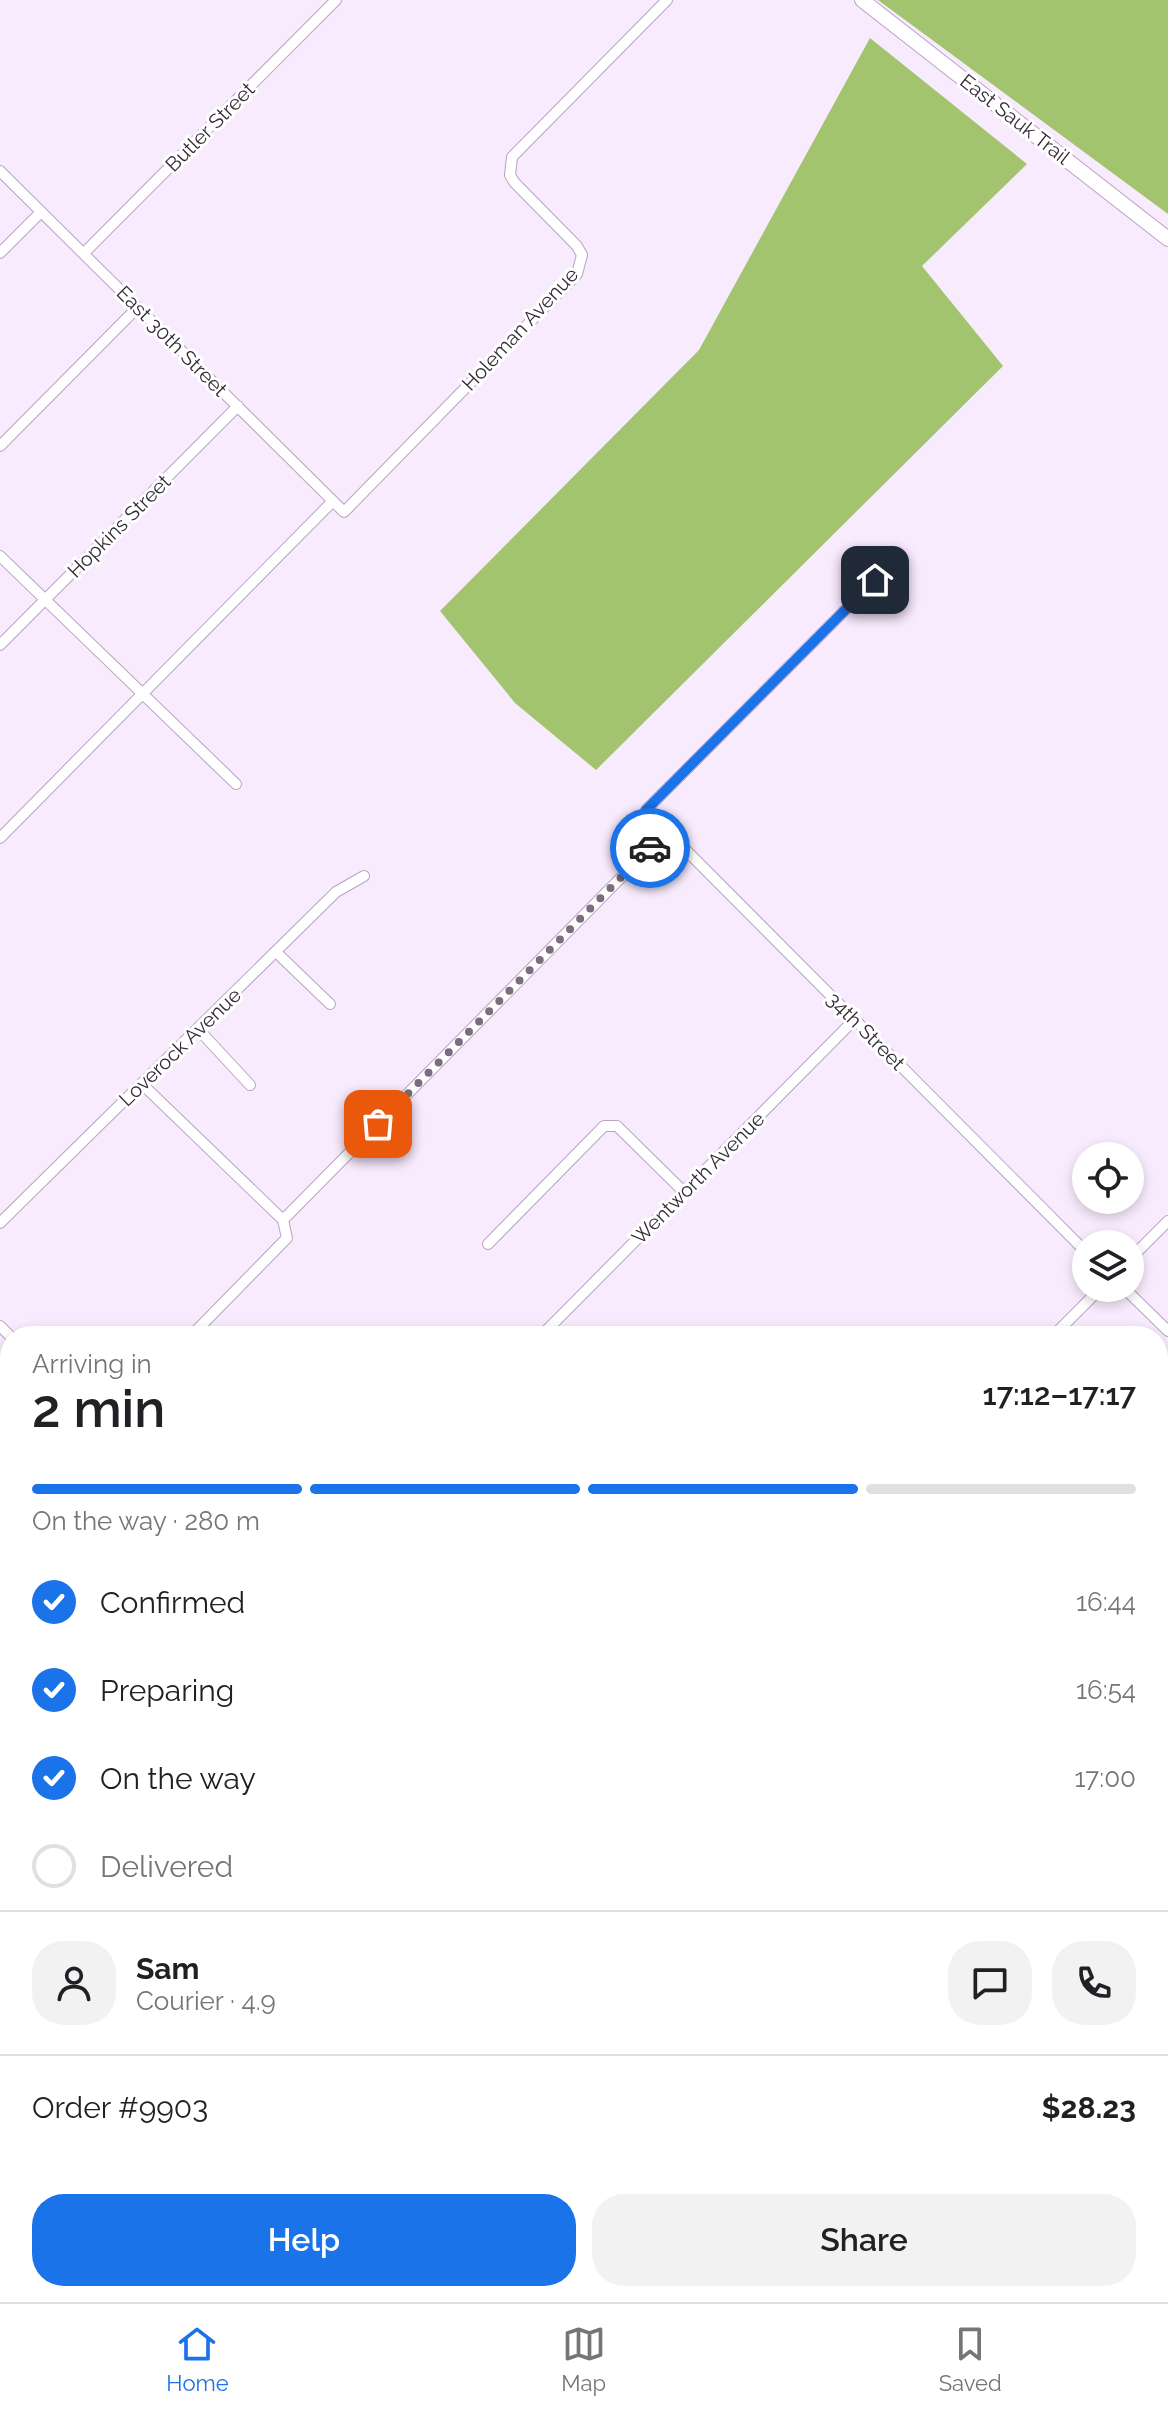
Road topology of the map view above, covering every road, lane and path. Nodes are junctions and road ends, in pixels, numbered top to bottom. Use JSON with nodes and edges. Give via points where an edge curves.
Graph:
{"nodes":[{"id":1,"x":336,"y":0,"type":"edge"},
{"id":2,"x":667,"y":0,"type":"edge"},
{"id":3,"x":862,"y":0,"type":"edge"},
{"id":4,"x":0,"y":171,"type":"edge"},
{"id":5,"x":41,"y":212,"type":"junction"},
{"id":6,"x":1168,"y":239,"type":"edge"},
{"id":7,"x":0,"y":253,"type":"edge"},
{"id":8,"x":84,"y":253,"type":"junction"},
{"id":9,"x":138,"y":307,"type":"junction"},
{"id":10,"x":238,"y":406,"type":"junction"},
{"id":11,"x":0,"y":446,"type":"edge"},
{"id":12,"x":333,"y":501,"type":"junction"},
{"id":13,"x":344,"y":512,"type":"joint"},
{"id":14,"x":0,"y":556,"type":"edge"},
{"id":15,"x":896,"y":559,"type":"dead end"},
{"id":16,"x":45,"y":600,"type":"junction"},
{"id":17,"x":0,"y":645,"type":"edge"},
{"id":18,"x":141,"y":695,"type":"junction"},
{"id":19,"x":236,"y":784,"type":"dead end"},
{"id":20,"x":667,"y":831,"type":"junction"},
{"id":21,"x":0,"y":838,"type":"edge"},
{"id":22,"x":364,"y":876,"type":"dead end"},
{"id":23,"x":277,"y":953,"type":"junction"},
{"id":24,"x":330,"y":1004,"type":"dead end"},
{"id":25,"x":854,"y":1020,"type":"junction"},
{"id":26,"x":199,"y":1030,"type":"junction"},
{"id":27,"x":142,"y":1084,"type":"junction"},
{"id":28,"x":250,"y":1085,"type":"dead end"},
{"id":29,"x":684,"y":1192,"type":"junction"},
{"id":30,"x":283,"y":1220,"type":"junction"},
{"id":31,"x":1168,"y":1221,"type":"edge"},
{"id":32,"x":0,"y":1223,"type":"edge"},
{"id":33,"x":1072,"y":1238,"type":"edge"},
{"id":34,"x":488,"y":1244,"type":"dead end"},
{"id":35,"x":1144,"y":1245,"type":"edge"},
{"id":36,"x":1087,"y":1302,"type":"edge"},
{"id":37,"x":1138,"y":1302,"type":"edge"},
{"id":38,"x":201,"y":1326,"type":"edge"},
{"id":39,"x":551,"y":1326,"type":"edge"},
{"id":40,"x":1063,"y":1326,"type":"edge"},
{"id":41,"x":1163,"y":1326,"type":"edge"}],
"edges":[{"from":1,"to":8,"type":"street","name":"Butler Street"},
{"from":2,"to":13,"type":"street","name":"Holeman Avenue","via":[[512,157],[514,182],[577,246],[582,255],[577,274]]},
{"from":3,"to":6,"type":"main road","name":"East Sauk Trail"},
{"from":4,"to":5,"type":"street","name":"East 30th Street"},
{"from":5,"to":7,"type":"street"},
{"from":5,"to":8,"type":"street","name":"East 30th Street"},
{"from":8,"to":9,"type":"street","name":"East 30th Street"},
{"from":9,"to":10,"type":"street","name":"East 30th Street"},
{"from":9,"to":11,"type":"street"},
{"from":10,"to":12,"type":"street","name":"East 30th Street"},
{"from":10,"to":16,"type":"street","name":"Hopkins Street"},
{"from":12,"to":13,"type":"street","name":"East 30th Street"},
{"from":12,"to":18,"type":"street"},
{"from":14,"to":16,"type":"street"},
{"from":15,"to":20,"type":"street","name":"34th Street","via":[[646,810]]},
{"from":16,"to":17,"type":"street","name":"Hopkins Street"},
{"from":16,"to":18,"type":"street"},
{"from":18,"to":19,"type":"street"},
{"from":18,"to":21,"type":"street"},
{"from":20,"to":25,"type":"street","name":"34th Street"},
{"from":20,"to":30,"type":"street"},
{"from":22,"to":23,"type":"street","name":"Loverock Avenue","via":[[336,892]]},
{"from":23,"to":24,"type":"street"},
{"from":23,"to":26,"type":"street","name":"Loverock Avenue"},
{"from":25,"to":29,"type":"street","name":"Wentworth Avenue"},
{"from":25,"to":33,"type":"street","name":"34th Street"},
{"from":26,"to":27,"type":"street","name":"Loverock Avenue"},
{"from":26,"to":28,"type":"street"},
{"from":27,"to":30,"type":"street"},
{"from":27,"to":32,"type":"street","name":"Loverock Avenue"},
{"from":29,"to":34,"type":"street","via":[[617,1126],[604,1126]]},
{"from":29,"to":39,"type":"street","name":"Wentworth Avenue"},
{"from":30,"to":38,"type":"street","via":[[287,1238]]},
{"from":31,"to":35,"type":"street"},
{"from":36,"to":40,"type":"street"},
{"from":37,"to":41,"type":"street"}]}
